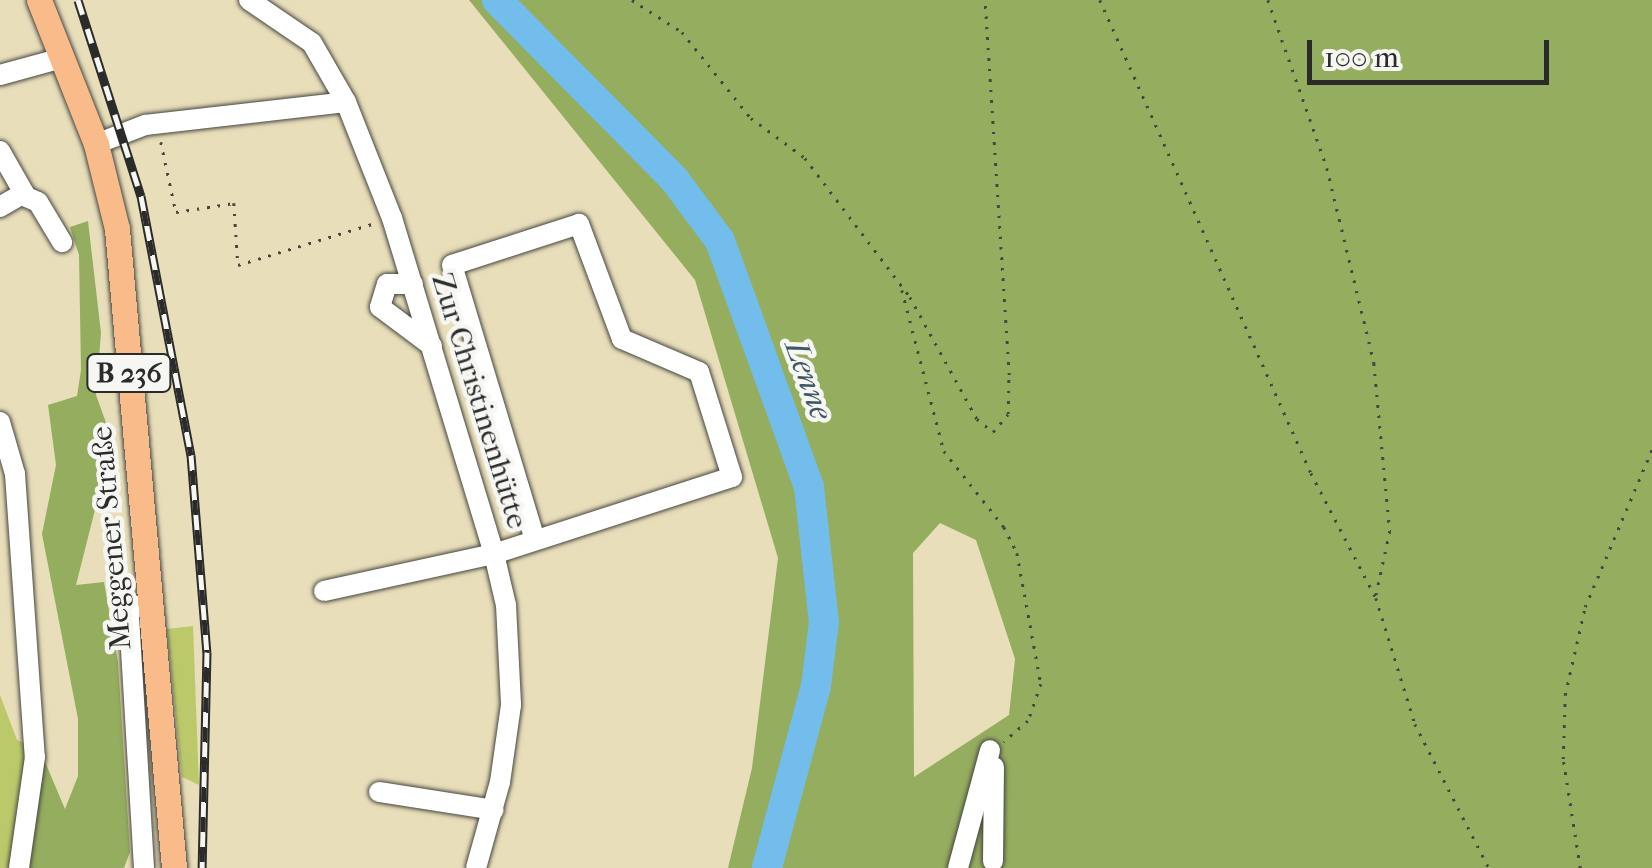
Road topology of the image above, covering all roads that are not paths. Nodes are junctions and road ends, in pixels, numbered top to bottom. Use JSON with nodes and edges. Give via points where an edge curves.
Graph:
{"nodes":[{"id":1,"x":39,"y":0,"type":"edge"},
{"id":2,"x":249,"y":0,"type":"edge"},
{"id":3,"x":62,"y":58,"type":"junction"},
{"id":4,"x":0,"y":75,"type":"edge"},
{"id":5,"x":346,"y":102,"type":"junction"},
{"id":6,"x":96,"y":144,"type":"junction"},
{"id":7,"x":0,"y":151,"type":"edge"},
{"id":8,"x":24,"y":196,"type":"junction"},
{"id":9,"x":0,"y":206,"type":"edge"},
{"id":10,"x":62,"y":242,"type":"dead end"},
{"id":11,"x":412,"y":284,"type":"junction"},
{"id":12,"x":432,"y":346,"type":"junction"},
{"id":13,"x":0,"y":422,"type":"edge"},
{"id":14,"x":536,"y":540,"type":"junction"},
{"id":15,"x":494,"y":554,"type":"junction"},
{"id":16,"x":324,"y":590,"type":"dead end"},
{"id":17,"x":150,"y":603,"type":"junction"},
{"id":18,"x":379,"y":792,"type":"dead end"},
{"id":19,"x":494,"y":810,"type":"junction"},
{"id":20,"x":993,"y":860,"type":"dead end"},
{"id":21,"x":19,"y":868,"type":"edge"},
{"id":22,"x":144,"y":868,"type":"edge"},
{"id":23,"x":174,"y":868,"type":"edge"},
{"id":24,"x":476,"y":868,"type":"edge"},
{"id":25,"x":958,"y":868,"type":"edge"}],
"edges":[{"from":1,"to":3,"type":"main road","number":"B 236"},
{"from":2,"to":5,"type":"street","name":"Zur Christinenhütte","via":[[312,43]]},
{"from":3,"to":4,"type":"street"},
{"from":3,"to":6,"type":"main road","number":"B 236"},
{"from":5,"to":6,"type":"street","via":[[158,126]]},
{"from":5,"to":11,"type":"street","name":"Zur Christinenhütte"},
{"from":6,"to":17,"type":"main road","name":"Meggener Straße","number":"B 236","via":[[117,229]]},
{"from":7,"to":8,"type":"street","via":[[16,169]]},
{"from":8,"to":9,"type":"street"},
{"from":8,"to":10,"type":"street","via":[[38,202]]},
{"from":11,"to":12,"type":"street","name":"Zur Christinenhütte"},
{"from":11,"to":12,"type":"street","via":[[387,284],[380,306]]},
{"from":12,"to":15,"type":"street","name":"Zur Christinenhütte"},
{"from":13,"to":21,"type":"street","via":[[15,474],[35,758]]},
{"from":14,"to":14,"type":"street","via":[[732,477],[699,372],[622,339],[580,224],[452,265]]},
{"from":14,"to":15,"type":"street"},
{"from":15,"to":16,"type":"street"},
{"from":15,"to":19,"type":"street","name":"Zur Christinenhütte","via":[[511,654],[506,753]]},
{"from":17,"to":22,"type":"street","via":[[131,608],[129,616]]},
{"from":17,"to":23,"type":"main road","name":"Meggener Straße","number":"B 236"},
{"from":18,"to":19,"type":"street"},
{"from":19,"to":24,"type":"street","name":"Zur Christinenhütte"},
{"from":20,"to":25,"type":"street","via":[[990,750]]}]}
